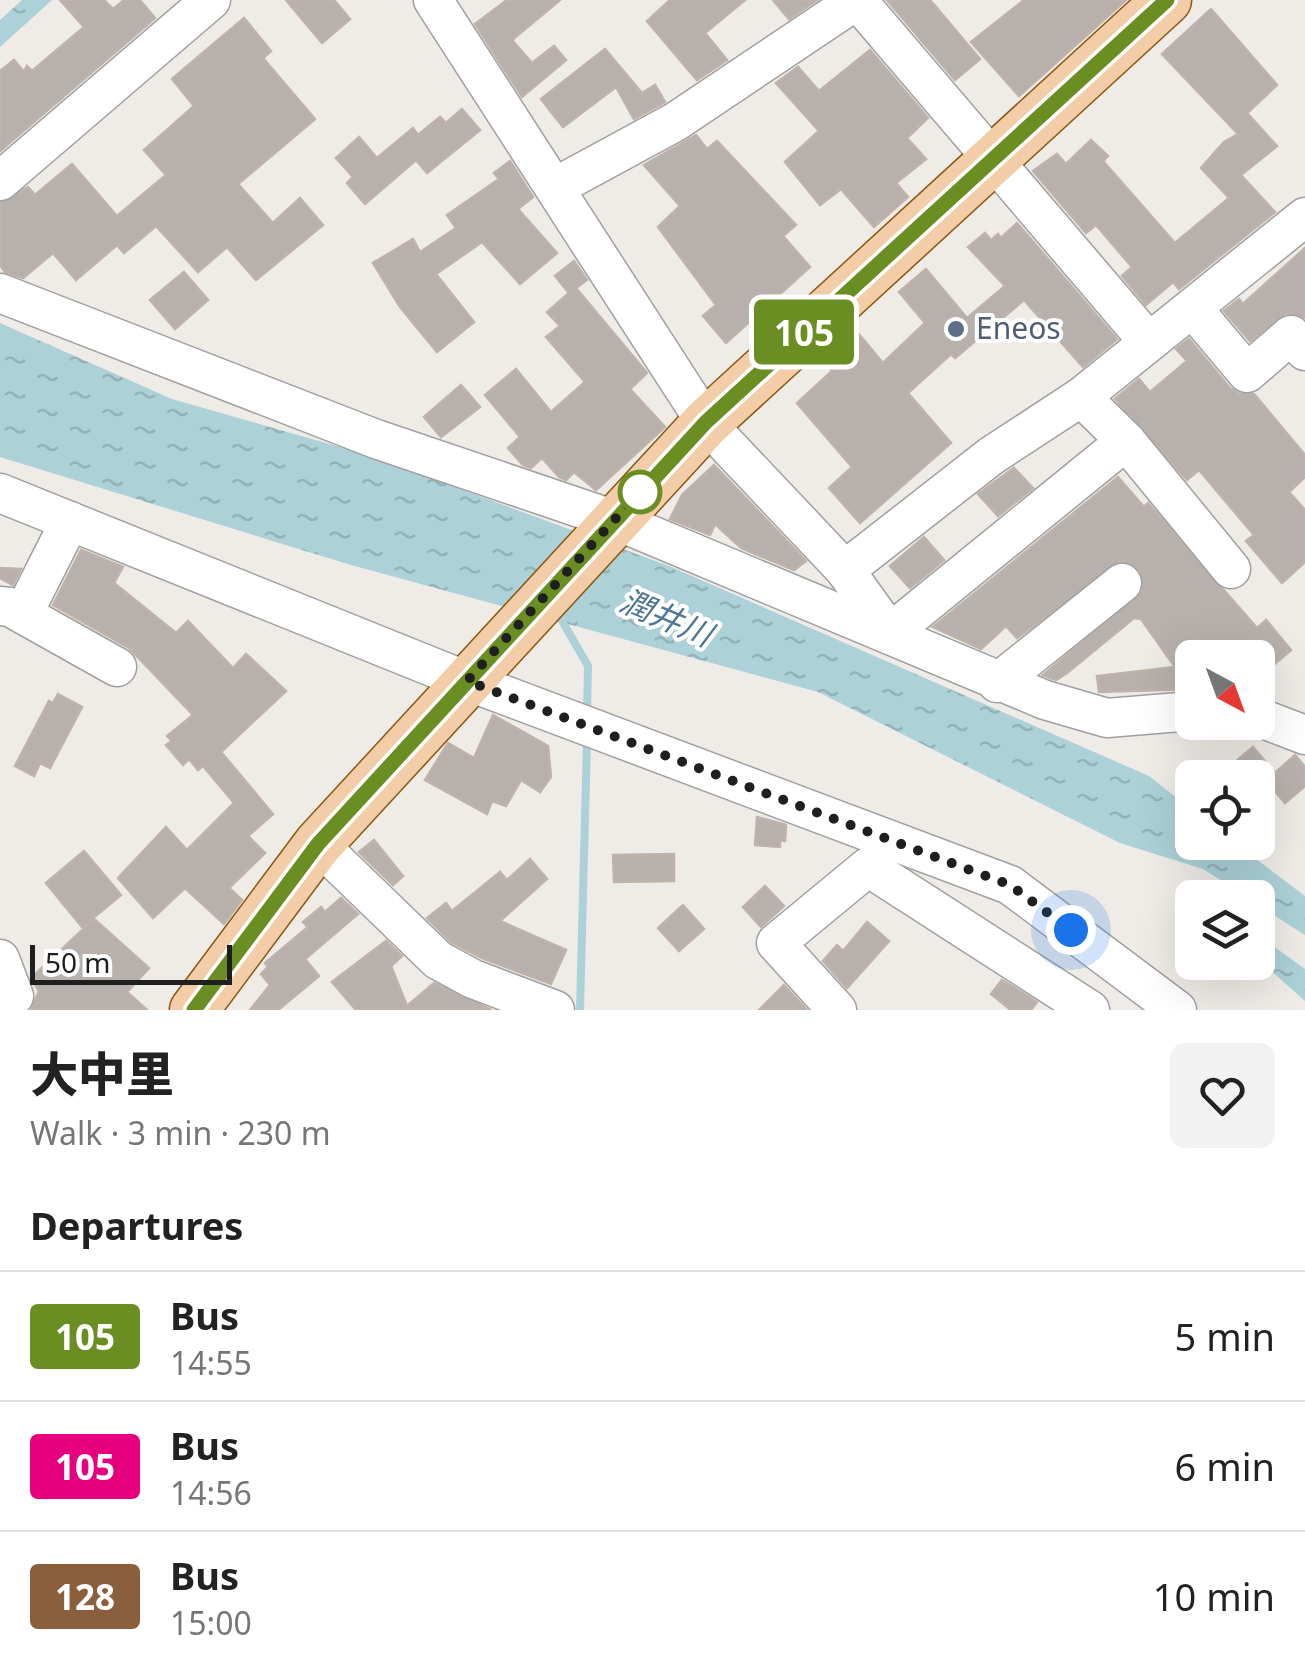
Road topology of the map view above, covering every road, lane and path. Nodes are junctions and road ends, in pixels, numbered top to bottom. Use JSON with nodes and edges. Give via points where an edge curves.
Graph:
{"nodes":[{"id":1,"x":211,"y":0,"type":"edge"},
{"id":2,"x":433,"y":0,"type":"edge"},
{"id":3,"x":857,"y":0,"type":"edge"},
{"id":4,"x":1167,"y":0,"type":"edge"},
{"id":5,"x":992,"y":158,"type":"junction"},
{"id":6,"x":0,"y":180,"type":"edge"},
{"id":7,"x":557,"y":186,"type":"junction"},
{"id":8,"x":1305,"y":217,"type":"edge"},
{"id":9,"x":0,"y":294,"type":"edge"},
{"id":10,"x":1194,"y":310,"type":"junction"},
{"id":11,"x":1147,"y":340,"type":"junction"},
{"id":12,"x":1305,"y":351,"type":"edge"},
{"id":13,"x":1081,"y":396,"type":"junction"},
{"id":14,"x":706,"y":422,"type":"junction"},
{"id":15,"x":1126,"y":441,"type":"junction"},
{"id":16,"x":0,"y":493,"type":"edge"},
{"id":17,"x":70,"y":521,"type":"junction"},
{"id":18,"x":610,"y":525,"type":"junction"},
{"id":19,"x":1231,"y":569,"type":"dead end"},
{"id":20,"x":845,"y":570,"type":"junction"},
{"id":21,"x":1122,"y":584,"type":"dead end"},
{"id":22,"x":12,"y":610,"type":"edge"},
{"id":23,"x":890,"y":633,"type":"junction"},
{"id":24,"x":117,"y":668,"type":"dead end"},
{"id":25,"x":475,"y":672,"type":"junction"},
{"id":26,"x":997,"y":682,"type":"junction"},
{"id":27,"x":1175,"y":712,"type":"edge"},
{"id":28,"x":1275,"y":724,"type":"edge"},
{"id":29,"x":1305,"y":735,"type":"edge"},
{"id":30,"x":877,"y":834,"type":"junction"},
{"id":31,"x":318,"y":844,"type":"junction"},
{"id":32,"x":892,"y":881,"type":"junction"},
{"id":33,"x":0,"y":958,"type":"edge"},
{"id":34,"x":205,"y":1005,"type":"edge"},
{"id":35,"x":1160,"y":1006,"type":"edge"},
{"id":36,"x":1,"y":1010,"type":"edge"},
{"id":37,"x":555,"y":1010,"type":"edge"},
{"id":38,"x":837,"y":1010,"type":"edge"},
{"id":39,"x":1090,"y":1010,"type":"edge"}],
"edges":[{"from":1,"to":6,"type":"street"},
{"from":2,"to":7,"type":"street"},
{"from":3,"to":5,"type":"street"},
{"from":3,"to":7,"type":"street","via":[[675,122]]},
{"from":4,"to":5,"type":"main road"},
{"from":5,"to":11,"type":"street"},
{"from":5,"to":14,"type":"main road"},
{"from":7,"to":14,"type":"street"},
{"from":8,"to":10,"type":"street"},
{"from":9,"to":18,"type":"street"},
{"from":10,"to":11,"type":"street"},
{"from":10,"to":12,"type":"street","via":[[1247,373],[1291,335]]},
{"from":11,"to":13,"type":"street"},
{"from":13,"to":15,"type":"street"},
{"from":13,"to":20,"type":"street","via":[[991,456]]},
{"from":14,"to":18,"type":"main road"},
{"from":14,"to":20,"type":"street"},
{"from":15,"to":19,"type":"street"},
{"from":15,"to":23,"type":"street"},
{"from":16,"to":17,"type":"street"},
{"from":17,"to":22,"type":"street"},
{"from":17,"to":25,"type":"street"},
{"from":18,"to":23,"type":"street"},
{"from":18,"to":25,"type":"main road"},
{"from":20,"to":23,"type":"street"},
{"from":21,"to":26,"type":"street"},
{"from":22,"to":24,"type":"street"},
{"from":23,"to":26,"type":"street"},
{"from":25,"to":30,"type":"street","via":[[567,718]]},
{"from":25,"to":31,"type":"main road"},
{"from":26,"to":27,"type":"street","via":[[1107,718]]},
{"from":28,"to":29,"type":"street"},
{"from":30,"to":32,"type":"street"},
{"from":30,"to":35,"type":"street","via":[[1010,885]]},
{"from":31,"to":34,"type":"main road"},
{"from":31,"to":37,"type":"street","via":[[438,960]]},
{"from":32,"to":38,"type":"street","via":[[868,867],[776,943]]},
{"from":32,"to":39,"type":"street"},
{"from":33,"to":36,"type":"street","via":[[14,996]]}]}
